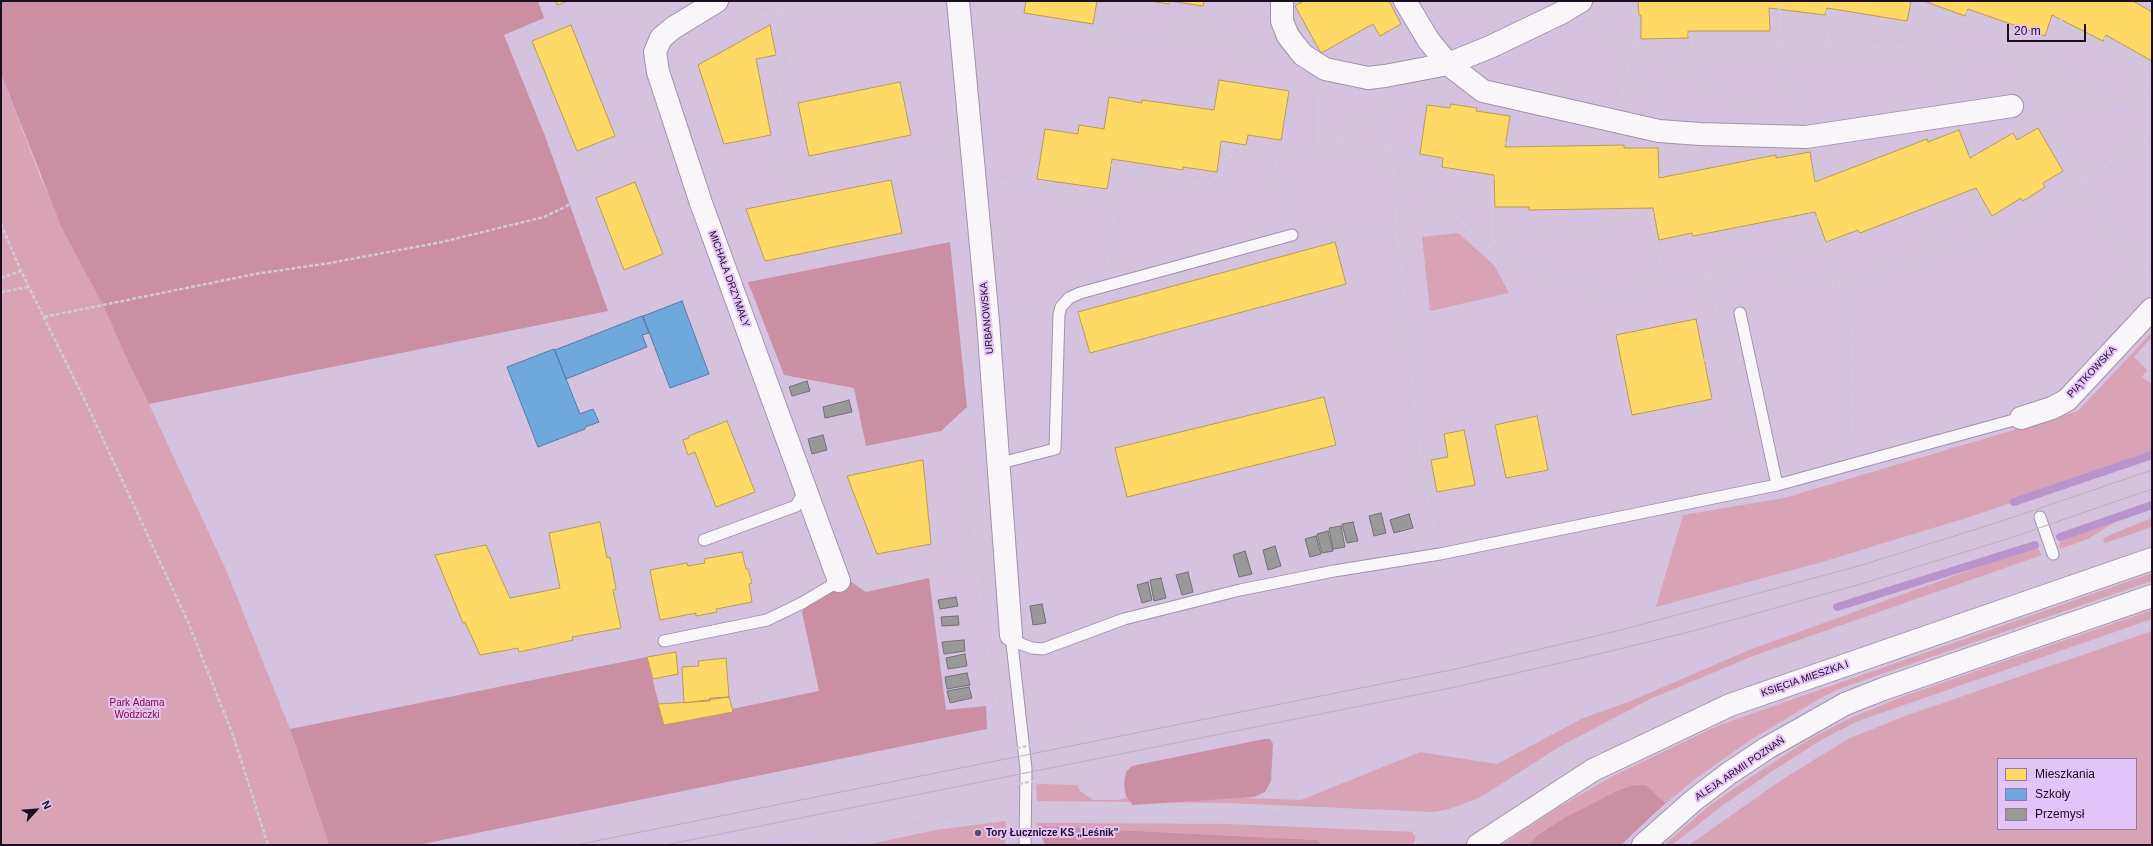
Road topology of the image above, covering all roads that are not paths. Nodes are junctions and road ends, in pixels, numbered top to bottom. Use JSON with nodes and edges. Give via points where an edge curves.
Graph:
{"nodes":[{"id":1,"x":717,"y":1,"type":"edge"},
{"id":2,"x":1282,"y":1,"type":"edge"},
{"id":3,"x":1405,"y":1,"type":"edge"},
{"id":4,"x":1581,"y":1,"type":"edge"},
{"id":5,"x":959,"y":7,"type":"edge"},
{"id":6,"x":1448,"y":64,"type":"junction"},
{"id":7,"x":2012,"y":106,"type":"dead end"},
{"id":8,"x":1292,"y":235,"type":"road end"},
{"id":9,"x":2152,"y":309,"type":"edge"},
{"id":10,"x":1740,"y":313,"type":"dead end"},
{"id":11,"x":2021,"y":418,"type":"joint"},
{"id":12,"x":997,"y":464,"type":"junction"},
{"id":13,"x":1777,"y":485,"type":"junction"},
{"id":14,"x":805,"y":490,"type":"junction"},
{"id":15,"x":2040,"y":517,"type":"dead end"},
{"id":16,"x":704,"y":540,"type":"dead end"},
{"id":17,"x":2053,"y":554,"type":"dead end"},
{"id":18,"x":2152,"y":559,"type":"edge"},
{"id":19,"x":839,"y":581,"type":"joint"},
{"id":20,"x":2152,"y":596,"type":"edge"},
{"id":21,"x":1011,"y":636,"type":"junction"},
{"id":22,"x":664,"y":641,"type":"dead end"},
{"id":23,"x":1025,"y":845,"type":"edge"},
{"id":24,"x":1478,"y":845,"type":"edge"},
{"id":25,"x":1643,"y":845,"type":"edge"}],
"edges":[{"from":1,"to":14,"type":"street","name":"MICHAŁA DRZYMAŁY","via":[[661,38],[655,52],[658,72],[701,203]]},
{"from":2,"to":6,"type":"street","via":[[1282,21],[1296,48],[1326,69],[1368,78]]},
{"from":3,"to":6,"type":"street","via":[[1429,41]]},
{"from":4,"to":6,"type":"street","via":[[1498,44]]},
{"from":5,"to":12,"type":"street","name":"URBANOWSKA","via":[[988,321]]},
{"from":6,"to":7,"type":"street","via":[[1483,91],[1658,131],[1806,137]]},
{"from":8,"to":12,"type":"lane","via":[[1069,298],[1061,307],[1059,314],[1055,449]]},
{"from":9,"to":11,"type":"street","name":"PIĄTKOWSKA","via":[[2067,400]]},
{"from":10,"to":13,"type":"lane"},
{"from":11,"to":13,"type":"lane"},
{"from":12,"to":21,"type":"street","name":"URBANOWSKA"},
{"from":13,"to":21,"type":"lane","via":[[1440,554],[1334,571],[1240,590],[1111,623],[1043,649],[1021,644]]},
{"from":14,"to":16,"type":"lane","via":[[796,506]]},
{"from":14,"to":19,"type":"street","name":"MICHAŁA DRZYMAŁY"},
{"from":15,"to":17,"type":"lane"},
{"from":18,"to":24,"type":"street","name":"KSIĘCIA MIESZKA I","via":[[1730,705],[1593,770]]},
{"from":19,"to":22,"type":"lane","via":[[802,604],[767,620]]},
{"from":20,"to":25,"type":"street","name":"ALEJA ARMII POZNAŃ","via":[[1845,704],[1767,748],[1728,774]]},
{"from":21,"to":23,"type":"lane","via":[[1026,769]]}]}
